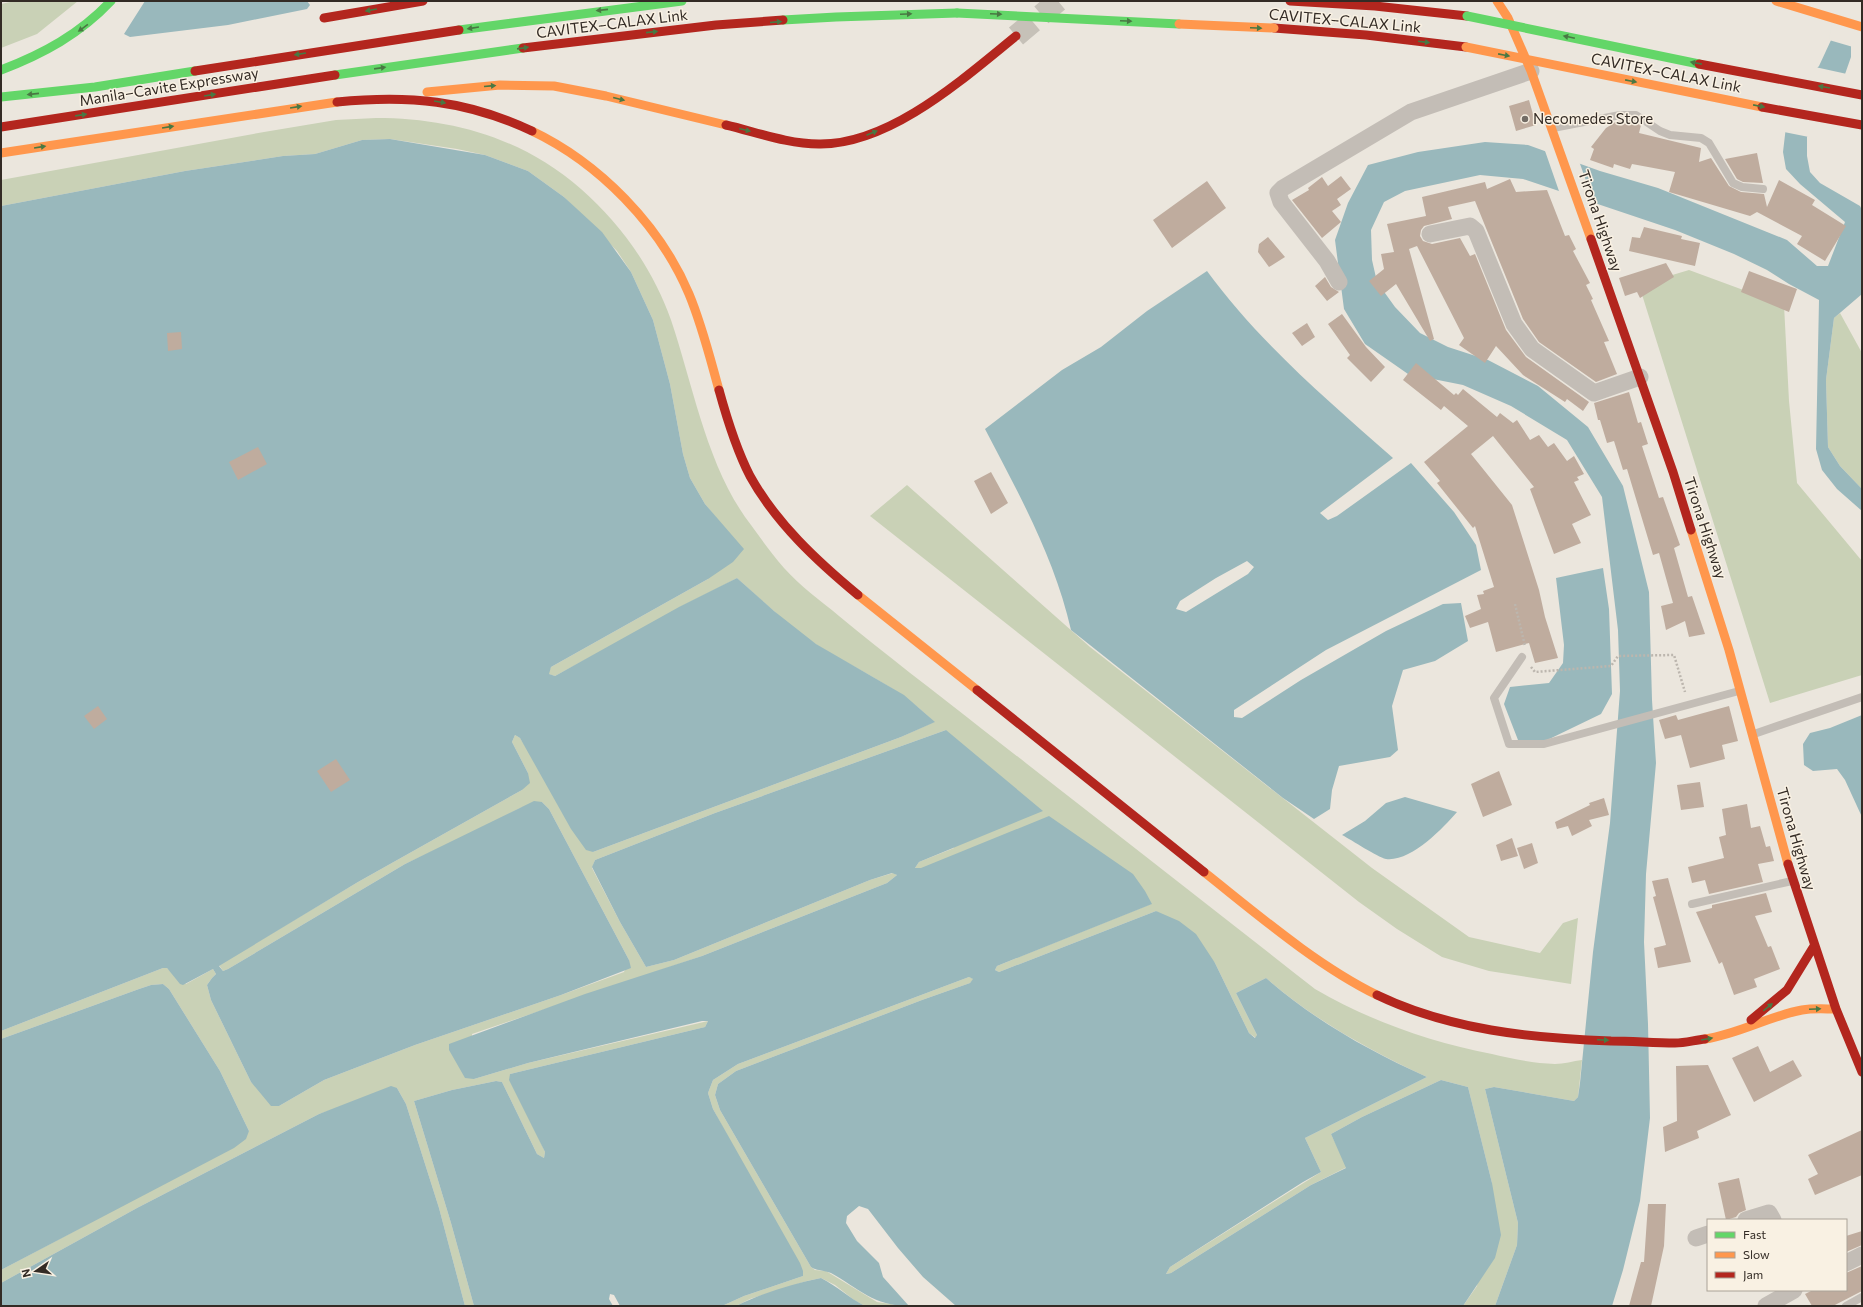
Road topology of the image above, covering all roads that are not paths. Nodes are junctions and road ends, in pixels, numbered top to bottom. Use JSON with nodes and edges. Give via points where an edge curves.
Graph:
{"nodes":[{"id":1,"x":111,"y":1,"type":"edge"},
{"id":2,"x":423,"y":1,"type":"edge"},
{"id":3,"x":682,"y":1,"type":"edge"},
{"id":4,"x":1290,"y":1,"type":"edge"},
{"id":5,"x":1498,"y":1,"type":"edge"},
{"id":6,"x":1776,"y":1,"type":"edge"},
{"id":7,"x":324,"y":18,"type":"dead end"},
{"id":8,"x":1861,"y":26,"type":"edge"},
{"id":9,"x":1016,"y":36,"type":"tunnel mouth"},
{"id":10,"x":338,"y":48,"type":"joint"},
{"id":11,"x":1,"y":70,"type":"edge"},
{"id":12,"x":1531,"y":71,"type":"junction"},
{"id":13,"x":341,"y":74,"type":"joint"},
{"id":14,"x":1862,"y":95,"type":"edge"},
{"id":15,"x":1,"y":97,"type":"edge"},
{"id":16,"x":382,"y":97,"type":"junction"},
{"id":17,"x":1862,"y":125,"type":"edge"},
{"id":18,"x":1,"y":127,"type":"edge"},
{"id":19,"x":1554,"y":132,"type":"junction"},
{"id":20,"x":1,"y":153,"type":"edge"},
{"id":21,"x":1764,"y":189,"type":"dead end"},
{"id":22,"x":1430,"y":234,"type":"dead end"},
{"id":23,"x":1339,"y":282,"type":"dead end"},
{"id":24,"x":1640,"y":377,"type":"junction"},
{"id":25,"x":1522,"y":657,"type":"dead end"},
{"id":26,"x":1740,"y":691,"type":"junction"},
{"id":27,"x":1862,"y":697,"type":"edge"},
{"id":28,"x":1751,"y":734,"type":"junction"},
{"id":29,"x":1792,"y":880,"type":"junction"},
{"id":30,"x":1692,"y":904,"type":"dead end"},
{"id":31,"x":1814,"y":946,"type":"junction"},
{"id":32,"x":1836,"y":1009,"type":"junction"},
{"id":33,"x":1738,"y":1031,"type":"junction"},
{"id":34,"x":1862,"y":1072,"type":"edge"},
{"id":35,"x":1749,"y":1219,"type":"edge"},
{"id":36,"x":1772,"y":1219,"type":"edge"},
{"id":37,"x":1862,"y":1255,"type":"edge"},
{"id":38,"x":1847,"y":1262,"type":"edge"},
{"id":39,"x":1792,"y":1291,"type":"edge"},
{"id":40,"x":1862,"y":1297,"type":"edge"},
{"id":41,"x":1766,"y":1306,"type":"edge"},
{"id":42,"x":1846,"y":1306,"type":"edge"}],
"edges":[{"from":1,"to":11,"type":"main road","one_way":true,"via":[[86,26],[65,40]]},
{"from":2,"to":7,"type":"main road","one_way":true},
{"from":3,"to":10,"type":"main road","name":"CAVITEX–CALAX Link","one_way":true,"via":[[576,13]]},
{"from":14,"to":4,"type":"main road","name":"CAVITEX–CALAX Link","one_way":true,"bridge":true,"via":[[1676,60],[1467,16],[1375,6]]},
{"from":5,"to":12,"type":"main road","name":"Tirona Highway"},
{"from":6,"to":8,"type":"main road"},
{"from":16,"to":9,"type":"main road","one_way":true,"via":[[500,85],[554,86],[796,142],[834,144],[867,135],[906,116],[955,83]]},
{"from":10,"to":15,"type":"main road","name":"Manila–Cavite Expressway","one_way":true,"via":[[149,78]]},
{"from":12,"to":19,"type":"main road","name":"Tirona Highway"},
{"from":12,"to":23,"type":"street","via":[[1411,112],[1278,193],[1281,202],[1327,261]]},
{"from":13,"to":17,"type":"main road","name":"CAVITEX–CALAX Link","one_way":true,"bridge":true,"via":[[578,40],[681,29],[828,17],[957,13],[1274,28],[1366,35],[1466,47],[1760,107]]},
{"from":18,"to":13,"type":"main road","name":"Manila–Cavite Expressway","one_way":true},
{"from":20,"to":16,"type":"main road","one_way":true,"via":[[326,102]]},
{"from":16,"to":33,"type":"main road","one_way":true,"via":[[433,100],[505,119],[562,148],[597,173],[619,193],[652,231],[680,274],[699,320],[729,428],[738,450],[759,491],[794,537],[837,578],[1120,804],[1298,944],[1355,984],[1418,1012],[1469,1027],[1515,1036],[1676,1043],[1710,1039]]},
{"from":19,"to":21,"type":"lane","via":[[1620,115],[1636,115],[1670,135],[1701,138],[1709,143],[1734,183],[1742,187]]},
{"from":19,"to":24,"type":"main road","name":"Tirona Highway"},
{"from":22,"to":24,"type":"street","via":[[1470,226],[1476,231],[1514,324],[1532,349],[1594,393]]},
{"from":24,"to":26,"type":"main road","name":"Tirona Highway","via":[[1691,530]]},
{"from":25,"to":26,"type":"lane","via":[[1494,698],[1509,744],[1544,744]]},
{"from":26,"to":28,"type":"main road","name":"Tirona Highway"},
{"from":27,"to":28,"type":"lane"},
{"from":28,"to":29,"type":"main road","name":"Tirona Highway"},
{"from":29,"to":30,"type":"lane"},
{"from":29,"to":31,"type":"main road","name":"Tirona Highway"},
{"from":31,"to":32,"type":"main road","name":"Tirona Highway"},
{"from":33,"to":31,"type":"main road","one_way":true,"via":[[1787,990]]},
{"from":33,"to":32,"type":"main road","one_way":true,"via":[[1803,1010]]},
{"from":32,"to":34,"type":"main road","name":"Tirona Highway"},
{"from":35,"to":36,"type":"street","via":[[1769,1213]]},
{"from":37,"to":38,"type":"street"},
{"from":39,"to":41,"type":"street"},
{"from":40,"to":42,"type":"lane"}]}
